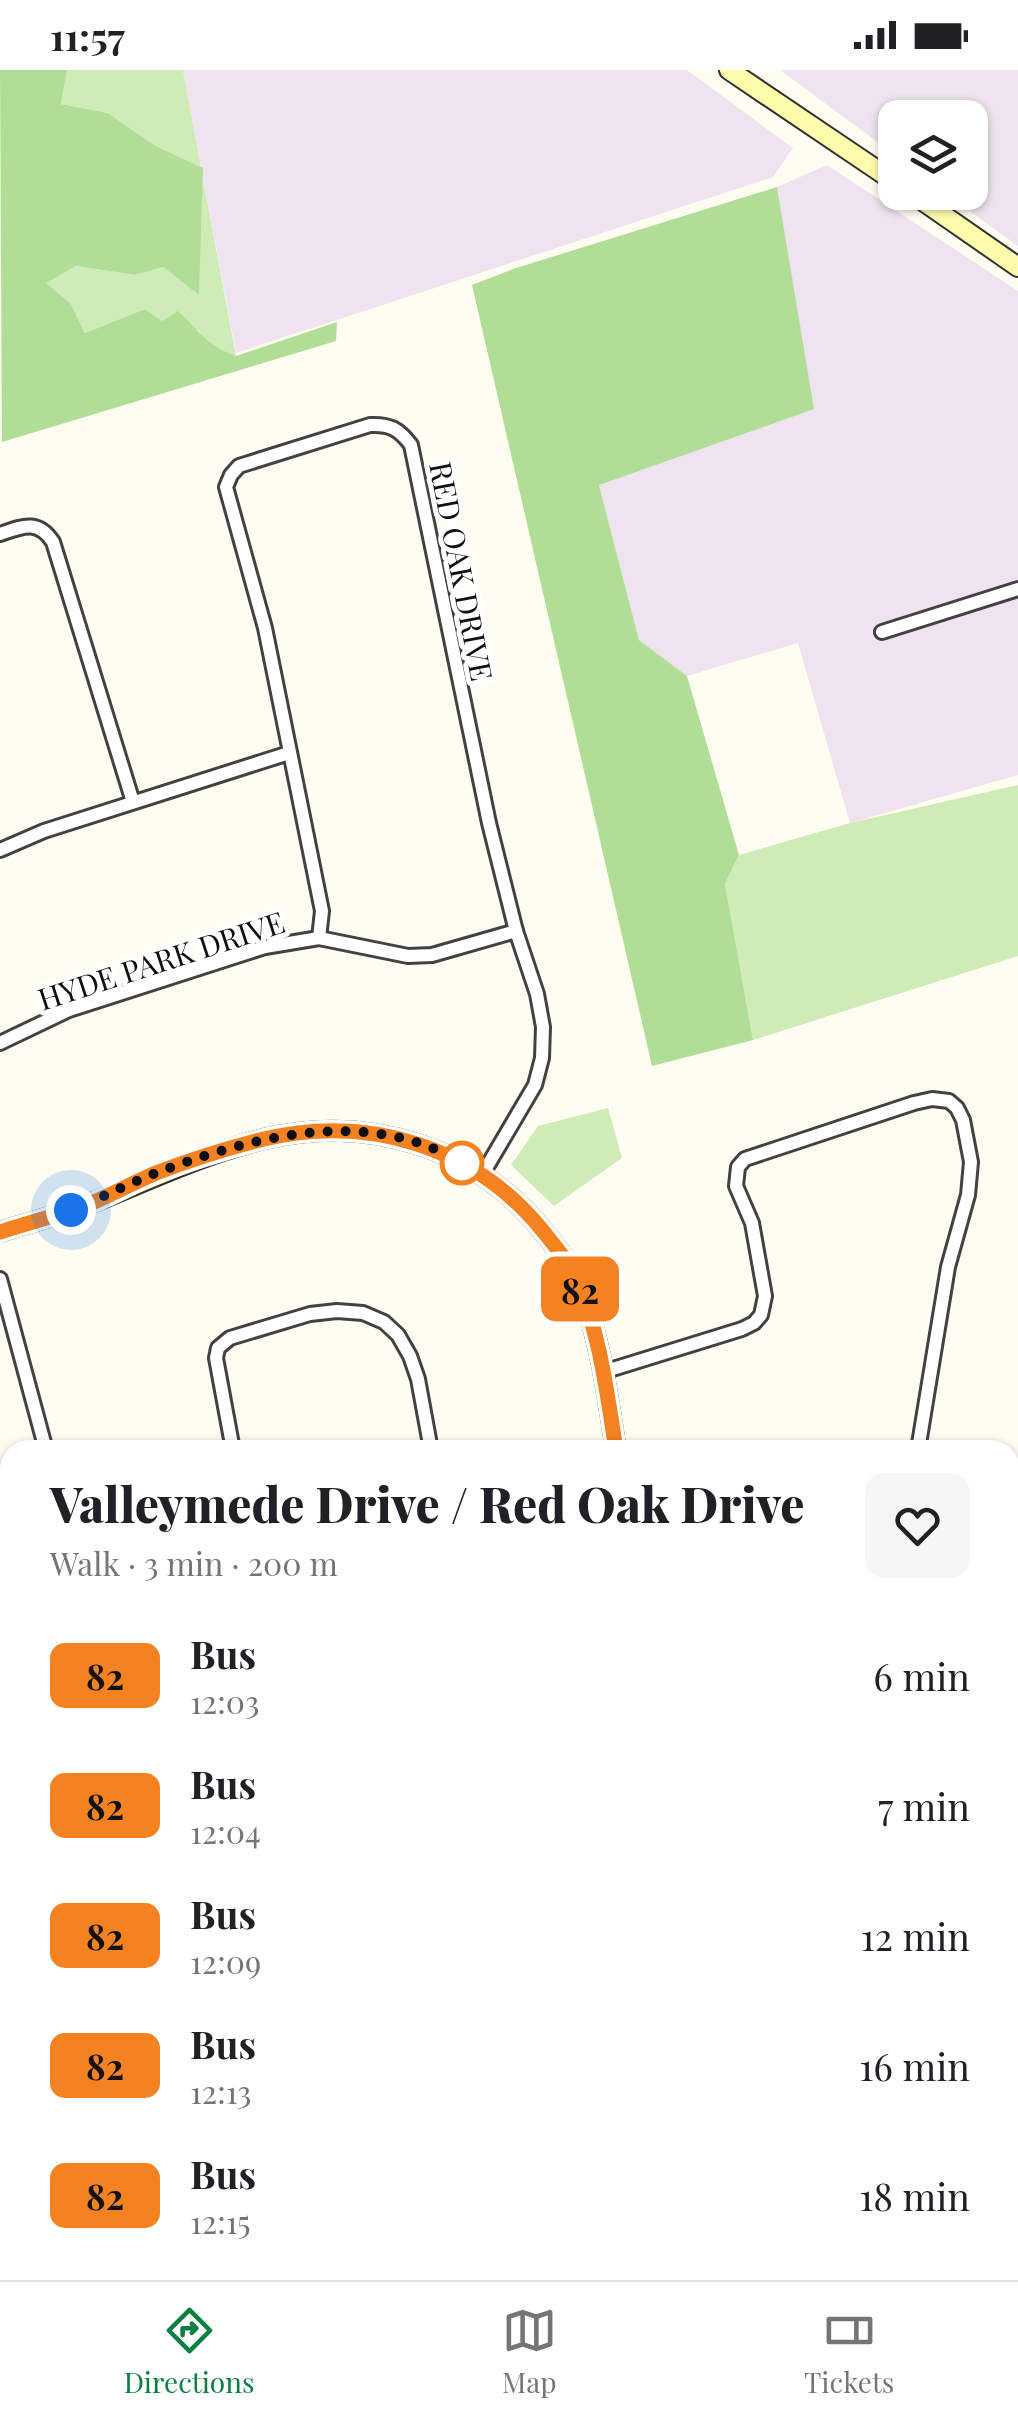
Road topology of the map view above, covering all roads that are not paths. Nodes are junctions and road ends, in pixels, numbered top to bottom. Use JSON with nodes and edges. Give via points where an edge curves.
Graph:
{"nodes":[{"id":1,"x":729,"y":70,"type":"edge"},
{"id":2,"x":878,"y":171,"type":"edge"},
{"id":3,"x":936,"y":210,"type":"edge"},
{"id":4,"x":1018,"y":266,"type":"edge"},
{"id":5,"x":0,"y":534,"type":"edge"},
{"id":6,"x":1018,"y":589,"type":"edge"},
{"id":7,"x":882,"y":632,"type":"dead end"},
{"id":8,"x":289,"y":753,"type":"junction"},
{"id":9,"x":133,"y":802,"type":"junction"},
{"id":10,"x":0,"y":850,"type":"edge"},
{"id":11,"x":516,"y":931,"type":"junction"},
{"id":12,"x":319,"y":938,"type":"junction"},
{"id":13,"x":0,"y":1043,"type":"edge"},
{"id":14,"x":482,"y":1175,"type":"junction"},
{"id":15,"x":0,"y":1232,"type":"edge"},
{"id":16,"x":0,"y":1279,"type":"edge"},
{"id":17,"x":603,"y":1372,"type":"junction"},
{"id":18,"x":43,"y":1440,"type":"edge"},
{"id":19,"x":231,"y":1440,"type":"edge"},
{"id":20,"x":429,"y":1440,"type":"edge"},
{"id":21,"x":614,"y":1440,"type":"edge"},
{"id":22,"x":920,"y":1440,"type":"edge"}],
"edges":[{"from":1,"to":2,"type":"street"},
{"from":3,"to":4,"type":"street"},
{"from":5,"to":9,"type":"street","via":[[29,524],[53,542]]},
{"from":6,"to":7,"type":"street"},
{"from":8,"to":9,"type":"street"},
{"from":8,"to":11,"type":"street","name":"RED OAK DRIVE","via":[[265,628],[226,487],[239,466],[387,424],[411,445]]},
{"from":8,"to":12,"type":"street","name":"RED OAK DRIVE","via":[[322,911]]},
{"from":9,"to":10,"type":"street"},
{"from":11,"to":12,"type":"street","name":"HYDE PARK DRIVE","via":[[408,956]]},
{"from":11,"to":14,"type":"street","name":"RED OAK DRIVE","via":[[537,994],[542,1058],[536,1085]]},
{"from":12,"to":13,"type":"street","name":"HYDE PARK DRIVE","via":[[265,947],[69,1010]]},
{"from":14,"to":15,"type":"street","via":[[412,1140],[310,1130],[159,1172]]},
{"from":14,"to":17,"type":"street","via":[[514,1198],[575,1276]]},
{"from":16,"to":18,"type":"street"},
{"from":17,"to":21,"type":"street"},
{"from":17,"to":22,"type":"street","via":[[742,1329],[761,1315],[765,1296],[756,1238],[736,1186],[745,1159],[914,1103],[949,1101],[963,1120],[970,1178]]},
{"from":19,"to":20,"type":"street","via":[[218,1348],[230,1338],[336,1311],[363,1313],[398,1335],[418,1378]]}]}
